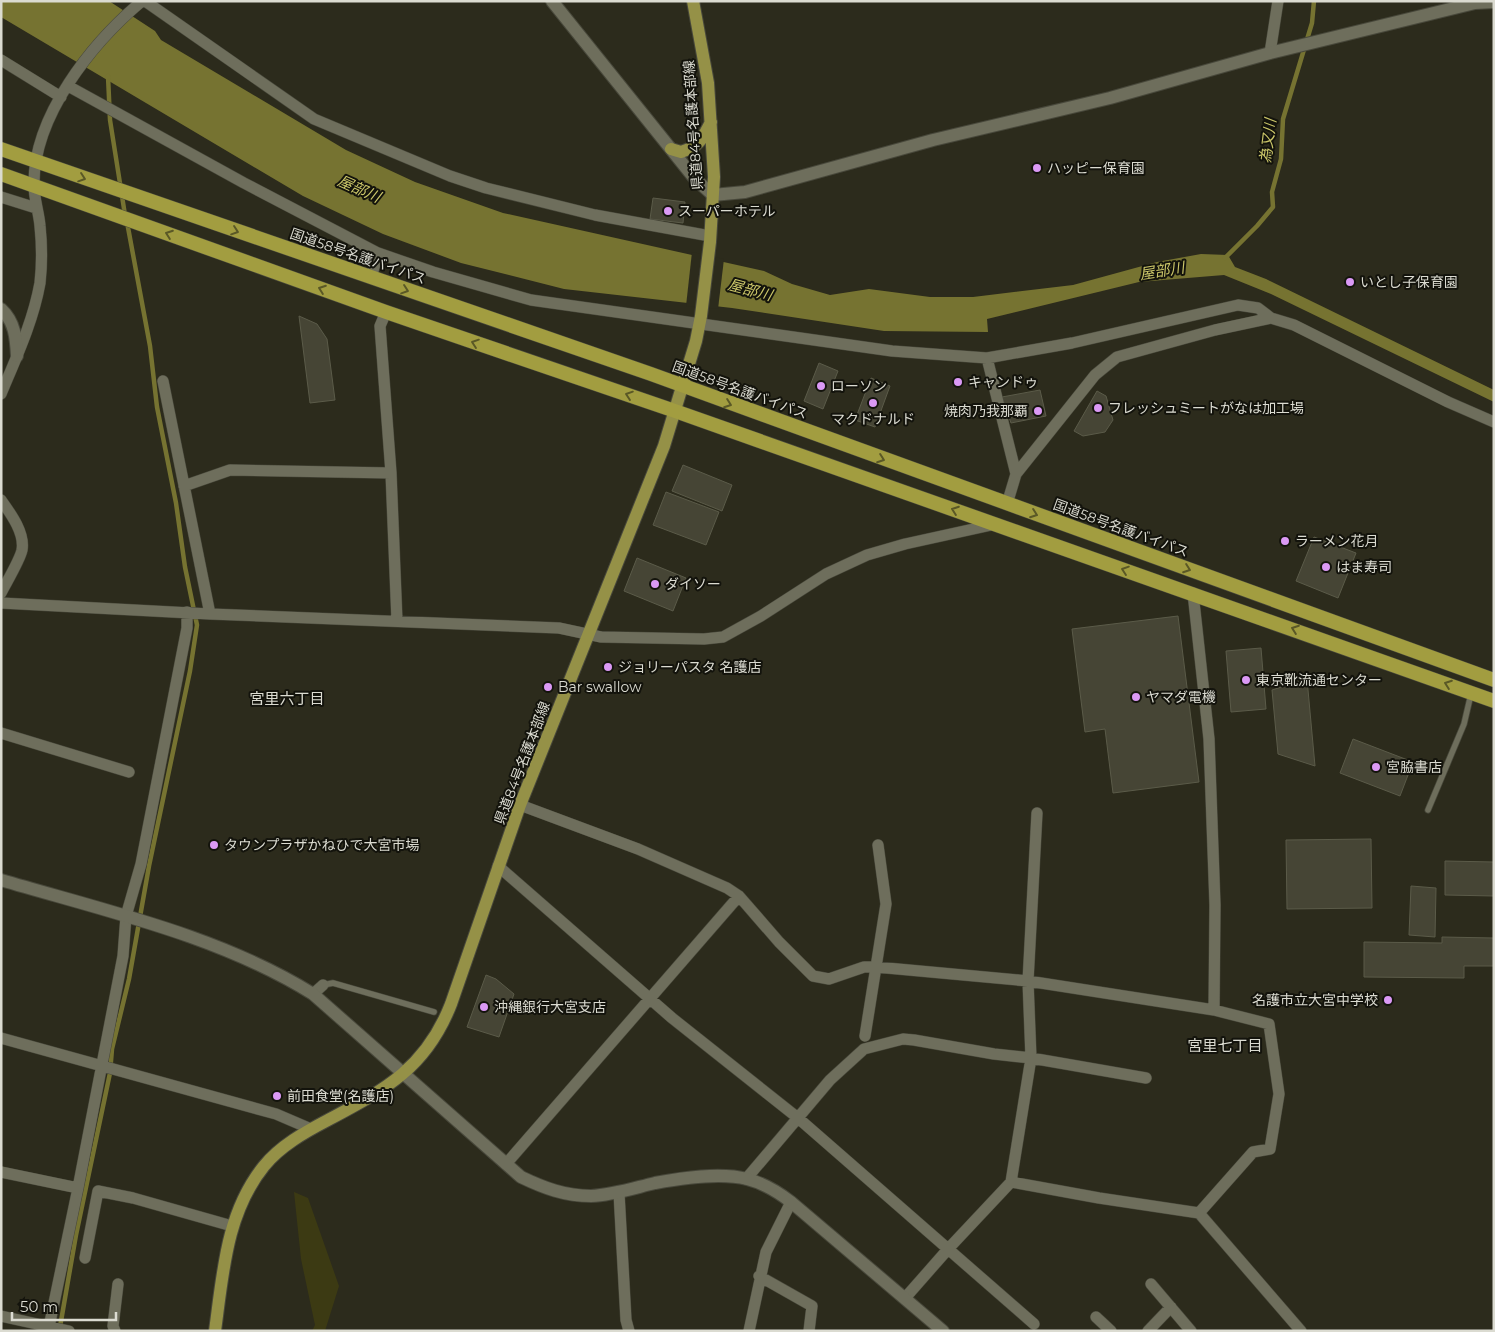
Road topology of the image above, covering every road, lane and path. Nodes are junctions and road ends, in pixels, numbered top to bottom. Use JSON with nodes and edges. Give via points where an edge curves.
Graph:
{"nodes":[{"id":1,"x":144,"y":1,"type":"edge"},
{"id":2,"x":552,"y":1,"type":"edge"},
{"id":3,"x":693,"y":1,"type":"edge"},
{"id":4,"x":1278,"y":1,"type":"edge"},
{"id":5,"x":1494,"y":2,"type":"edge"},
{"id":6,"x":1270,"y":53,"type":"junction"},
{"id":7,"x":1,"y":60,"type":"edge"},
{"id":8,"x":68,"y":86,"type":"junction"},
{"id":9,"x":61,"y":97,"type":"junction"},
{"id":10,"x":711,"y":122,"type":"junction"},
{"id":11,"x":1,"y":149,"type":"edge"},
{"id":12,"x":671,"y":149,"type":"junction"},
{"id":13,"x":36,"y":161,"type":"junction"},
{"id":14,"x":1,"y":174,"type":"edge"},
{"id":15,"x":34,"y":186,"type":"junction"},
{"id":16,"x":714,"y":195,"type":"junction"},
{"id":17,"x":1,"y":197,"type":"edge"},
{"id":18,"x":36,"y":208,"type":"junction"},
{"id":19,"x":710,"y":239,"type":"junction"},
{"id":20,"x":378,"y":253,"type":"junction"},
{"id":21,"x":371,"y":278,"type":"junction"},
{"id":22,"x":1,"y":309,"type":"edge"},
{"id":23,"x":386,"y":312,"type":"junction"},
{"id":24,"x":1271,"y":318,"type":"junction"},
{"id":25,"x":700,"y":320,"type":"junction"},
{"id":26,"x":17,"y":356,"type":"junction"},
{"id":27,"x":987,"y":358,"type":"junction"},
{"id":28,"x":163,"y":381,"type":"dead end"},
{"id":29,"x":683,"y":386,"type":"junction"},
{"id":30,"x":1,"y":394,"type":"edge"},
{"id":31,"x":675,"y":411,"type":"junction"},
{"id":32,"x":1494,"y":422,"type":"edge"},
{"id":33,"x":391,"y":473,"type":"junction"},
{"id":34,"x":1016,"y":474,"type":"junction"},
{"id":35,"x":184,"y":486,"type":"junction"},
{"id":36,"x":1,"y":500,"type":"edge"},
{"id":37,"x":1007,"y":504,"type":"junction"},
{"id":38,"x":996,"y":524,"type":"junction"},
{"id":39,"x":1,"y":593,"type":"edge"},
{"id":40,"x":1193,"y":593,"type":"junction"},
{"id":41,"x":1,"y":603,"type":"edge"},
{"id":42,"x":187,"y":612,"type":"junction"},
{"id":43,"x":210,"y":614,"type":"junction"},
{"id":44,"x":396,"y":621,"type":"junction"},
{"id":45,"x":589,"y":633,"type":"junction"},
{"id":46,"x":1494,"y":680,"type":"edge"},
{"id":47,"x":1471,"y":692,"type":"junction"},
{"id":48,"x":1494,"y":701,"type":"edge"},
{"id":49,"x":1,"y":733,"type":"edge"},
{"id":50,"x":129,"y":772,"type":"dead end"},
{"id":51,"x":520,"y":805,"type":"junction"},
{"id":52,"x":1428,"y":810,"type":"dead end"},
{"id":53,"x":1037,"y":813,"type":"dead end"},
{"id":54,"x":878,"y":845,"type":"dead end"},
{"id":55,"x":498,"y":866,"type":"junction"},
{"id":56,"x":1,"y":880,"type":"edge"},
{"id":57,"x":739,"y":896,"type":"junction"},
{"id":58,"x":128,"y":917,"type":"junction"},
{"id":59,"x":876,"y":967,"type":"junction"},
{"id":60,"x":1028,"y":981,"type":"junction"},
{"id":61,"x":323,"y":985,"type":"joint"},
{"id":62,"x":313,"y":994,"type":"junction"},
{"id":63,"x":651,"y":999,"type":"junction"},
{"id":64,"x":1214,"y":1010,"type":"junction"},
{"id":65,"x":434,"y":1012,"type":"dead end"},
{"id":66,"x":865,"y":1036,"type":"dead end"},
{"id":67,"x":1,"y":1038,"type":"edge"},
{"id":68,"x":1031,"y":1058,"type":"junction"},
{"id":69,"x":102,"y":1066,"type":"junction"},
{"id":70,"x":404,"y":1074,"type":"junction"},
{"id":71,"x":1146,"y":1078,"type":"dead end"},
{"id":72,"x":798,"y":1118,"type":"junction"},
{"id":73,"x":310,"y":1129,"type":"junction"},
{"id":74,"x":506,"y":1164,"type":"junction"},
{"id":75,"x":1,"y":1172,"type":"edge"},
{"id":76,"x":746,"y":1179,"type":"junction"},
{"id":77,"x":1011,"y":1182,"type":"junction"},
{"id":78,"x":78,"y":1188,"type":"junction"},
{"id":79,"x":619,"y":1193,"type":"junction"},
{"id":80,"x":791,"y":1202,"type":"junction"},
{"id":81,"x":1199,"y":1213,"type":"junction"},
{"id":82,"x":232,"y":1226,"type":"junction"},
{"id":83,"x":949,"y":1248,"type":"junction"},
{"id":84,"x":85,"y":1258,"type":"dead end"},
{"id":85,"x":759,"y":1276,"type":"junction"},
{"id":86,"x":118,"y":1284,"type":"dead end"},
{"id":87,"x":1151,"y":1284,"type":"dead end"},
{"id":88,"x":905,"y":1298,"type":"junction"},
{"id":89,"x":1172,"y":1307,"type":"junction"},
{"id":90,"x":1,"y":1316,"type":"edge"},
{"id":91,"x":1096,"y":1317,"type":"dead end"},
{"id":92,"x":1034,"y":1324,"type":"dead end"},
{"id":93,"x":50,"y":1327,"type":"junction"},
{"id":94,"x":67,"y":1330,"type":"edge"},
{"id":95,"x":115,"y":1331,"type":"edge"},
{"id":96,"x":215,"y":1331,"type":"edge"},
{"id":97,"x":629,"y":1331,"type":"edge"},
{"id":98,"x":749,"y":1331,"type":"edge"},
{"id":99,"x":809,"y":1331,"type":"edge"},
{"id":100,"x":943,"y":1331,"type":"edge"},
{"id":101,"x":1111,"y":1331,"type":"edge"},
{"id":102,"x":1148,"y":1331,"type":"edge"},
{"id":103,"x":1191,"y":1331,"type":"edge"},
{"id":104,"x":1301,"y":1331,"type":"edge"}],
"edges":[{"from":1,"to":8,"type":"street","via":[[101,40]]},
{"from":1,"to":19,"type":"street","via":[[314,119],[486,188]]},
{"from":2,"to":12,"type":"street"},
{"from":3,"to":10,"type":"main road","name":"県道84号名護本部線","via":[[708,83]]},
{"from":4,"to":6,"type":"street"},
{"from":5,"to":6,"type":"street","via":[[1475,3]]},
{"from":6,"to":16,"type":"street","via":[[1110,98],[933,140],[745,192]]},
{"from":7,"to":9,"type":"street"},
{"from":8,"to":9,"type":"street"},
{"from":8,"to":20,"type":"street"},
{"from":9,"to":13,"type":"street","via":[[46,126]]},
{"from":10,"to":12,"type":"main road","via":[[700,143],[681,152]]},
{"from":10,"to":16,"type":"main road","name":"県道84号名護本部線"},
{"from":11,"to":13,"type":"highway","name":"国道58号名護バイパス"},
{"from":12,"to":16,"type":"street","via":[[695,179]]},
{"from":13,"to":15,"type":"street"},
{"from":13,"to":21,"type":"highway","name":"国道58号名護バイパス","one_way":true},
{"from":14,"to":15,"type":"highway"},
{"from":15,"to":18,"type":"street"},
{"from":23,"to":15,"type":"highway","one_way":true},
{"from":16,"to":19,"type":"main road","name":"県道84号名護本部線"},
{"from":17,"to":18,"type":"street"},
{"from":18,"to":26,"type":"street","via":[[42,251],[40,283]]},
{"from":19,"to":25,"type":"main road","name":"県道84号名護本部線"},
{"from":20,"to":21,"type":"street"},
{"from":20,"to":25,"type":"street","via":[[531,300]]},
{"from":21,"to":29,"type":"highway","name":"国道58号名護バイパス","one_way":true},
{"from":22,"to":26,"type":"street","via":[[14,328]]},
{"from":31,"to":23,"type":"highway","one_way":true},
{"from":23,"to":33,"type":"street","via":[[380,326]]},
{"from":24,"to":27,"type":"street","via":[[1258,308],[1238,305],[1072,343]]},
{"from":24,"to":32,"type":"street","via":[[1294,325]]},
{"from":24,"to":34,"type":"street","via":[[1117,357],[1095,376]]},
{"from":25,"to":27,"type":"street","via":[[892,351]]},
{"from":25,"to":29,"type":"main road","name":"県道84号名護本部線"},
{"from":26,"to":30,"type":"street"},
{"from":27,"to":34,"type":"street"},
{"from":28,"to":35,"type":"street"},
{"from":29,"to":31,"type":"main road","name":"県道84号名護本部線"},
{"from":29,"to":37,"type":"highway","name":"国道58号名護バイパス","one_way":true},
{"from":38,"to":31,"type":"highway","one_way":true},
{"from":31,"to":45,"type":"main road","name":"県道84号名護本部線"},
{"from":33,"to":35,"type":"street","via":[[230,470]]},
{"from":33,"to":44,"type":"street"},
{"from":34,"to":37,"type":"street"},
{"from":35,"to":43,"type":"street"},
{"from":36,"to":39,"type":"street","via":[[14,518],[22,550]]},
{"from":37,"to":46,"type":"highway","name":"国道58号名護バイパス","one_way":true},
{"from":40,"to":38,"type":"highway","one_way":true},
{"from":38,"to":45,"type":"street","via":[[867,555],[826,574],[723,637],[652,639]]},
{"from":47,"to":40,"type":"highway","one_way":true},
{"from":40,"to":64,"type":"street","via":[[1209,739],[1215,905]]},
{"from":41,"to":42,"type":"street"},
{"from":42,"to":43,"type":"street"},
{"from":42,"to":58,"type":"street","via":[[187,628]]},
{"from":43,"to":44,"type":"street"},
{"from":44,"to":45,"type":"street","via":[[559,628]]},
{"from":45,"to":51,"type":"main road","name":"県道84号名護本部線"},
{"from":47,"to":48,"type":"highway"},
{"from":47,"to":52,"type":"lane","via":[[1464,724]]},
{"from":49,"to":50,"type":"street"},
{"from":51,"to":55,"type":"main road","name":"県道84号名護本部線"},
{"from":51,"to":57,"type":"street","via":[[638,849]]},
{"from":53,"to":60,"type":"street"},
{"from":54,"to":59,"type":"street","via":[[886,904]]},
{"from":55,"to":63,"type":"street"},
{"from":55,"to":70,"type":"main road","name":"県道84号名護本部線","via":[[442,1027],[427,1050]]},
{"from":56,"to":58,"type":"street"},
{"from":57,"to":59,"type":"street","via":[[813,976],[829,979],[864,967]]},
{"from":57,"to":63,"type":"street"},
{"from":58,"to":62,"type":"street","via":[[243,957]]},
{"from":58,"to":69,"type":"street","via":[[124,956]]},
{"from":59,"to":60,"type":"street"},
{"from":59,"to":66,"type":"street"},
{"from":60,"to":64,"type":"street"},
{"from":60,"to":68,"type":"street"},
{"from":61,"to":62,"type":"street"},
{"from":61,"to":65,"type":"lane","via":[[333,983]]},
{"from":62,"to":70,"type":"street"},
{"from":63,"to":72,"type":"street"},
{"from":63,"to":74,"type":"street"},
{"from":64,"to":81,"type":"street","via":[[1269,1024],[1279,1094],[1270,1150],[1253,1152]]},
{"from":67,"to":69,"type":"street"},
{"from":68,"to":71,"type":"street"},
{"from":68,"to":72,"type":"street","via":[[903,1039],[884,1043],[864,1049],[830,1080]]},
{"from":68,"to":77,"type":"street"},
{"from":69,"to":73,"type":"street","via":[[276,1114]]},
{"from":69,"to":78,"type":"street"},
{"from":70,"to":73,"type":"main road","name":"県道84号名護本部線"},
{"from":70,"to":74,"type":"street"},
{"from":72,"to":76,"type":"street"},
{"from":72,"to":83,"type":"street"},
{"from":73,"to":82,"type":"main road","name":"県道84号名護本部線","via":[[264,1165],[250,1186]]},
{"from":74,"to":79,"type":"street","via":[[521,1177],[554,1192],[591,1196]]},
{"from":75,"to":78,"type":"street"},
{"from":76,"to":79,"type":"street","via":[[686,1178]]},
{"from":76,"to":80,"type":"street"},
{"from":77,"to":81,"type":"street"},
{"from":77,"to":83,"type":"street"},
{"from":78,"to":93,"type":"street"},
{"from":79,"to":97,"type":"street"},
{"from":80,"to":85,"type":"street","via":[[766,1252]]},
{"from":80,"to":88,"type":"street"},
{"from":81,"to":104,"type":"street"},
{"from":82,"to":84,"type":"street","via":[[98,1191]]},
{"from":82,"to":96,"type":"main road","name":"県道84号名護本部線"},
{"from":83,"to":88,"type":"street"},
{"from":83,"to":92,"type":"street"},
{"from":85,"to":98,"type":"street"},
{"from":85,"to":99,"type":"street","via":[[812,1306]]},
{"from":86,"to":95,"type":"street"},
{"from":87,"to":89,"type":"street"},
{"from":88,"to":100,"type":"street"},
{"from":89,"to":102,"type":"street"},
{"from":89,"to":103,"type":"street"},
{"from":90,"to":93,"type":"street"},
{"from":91,"to":101,"type":"street"},
{"from":93,"to":94,"type":"street"}]}
